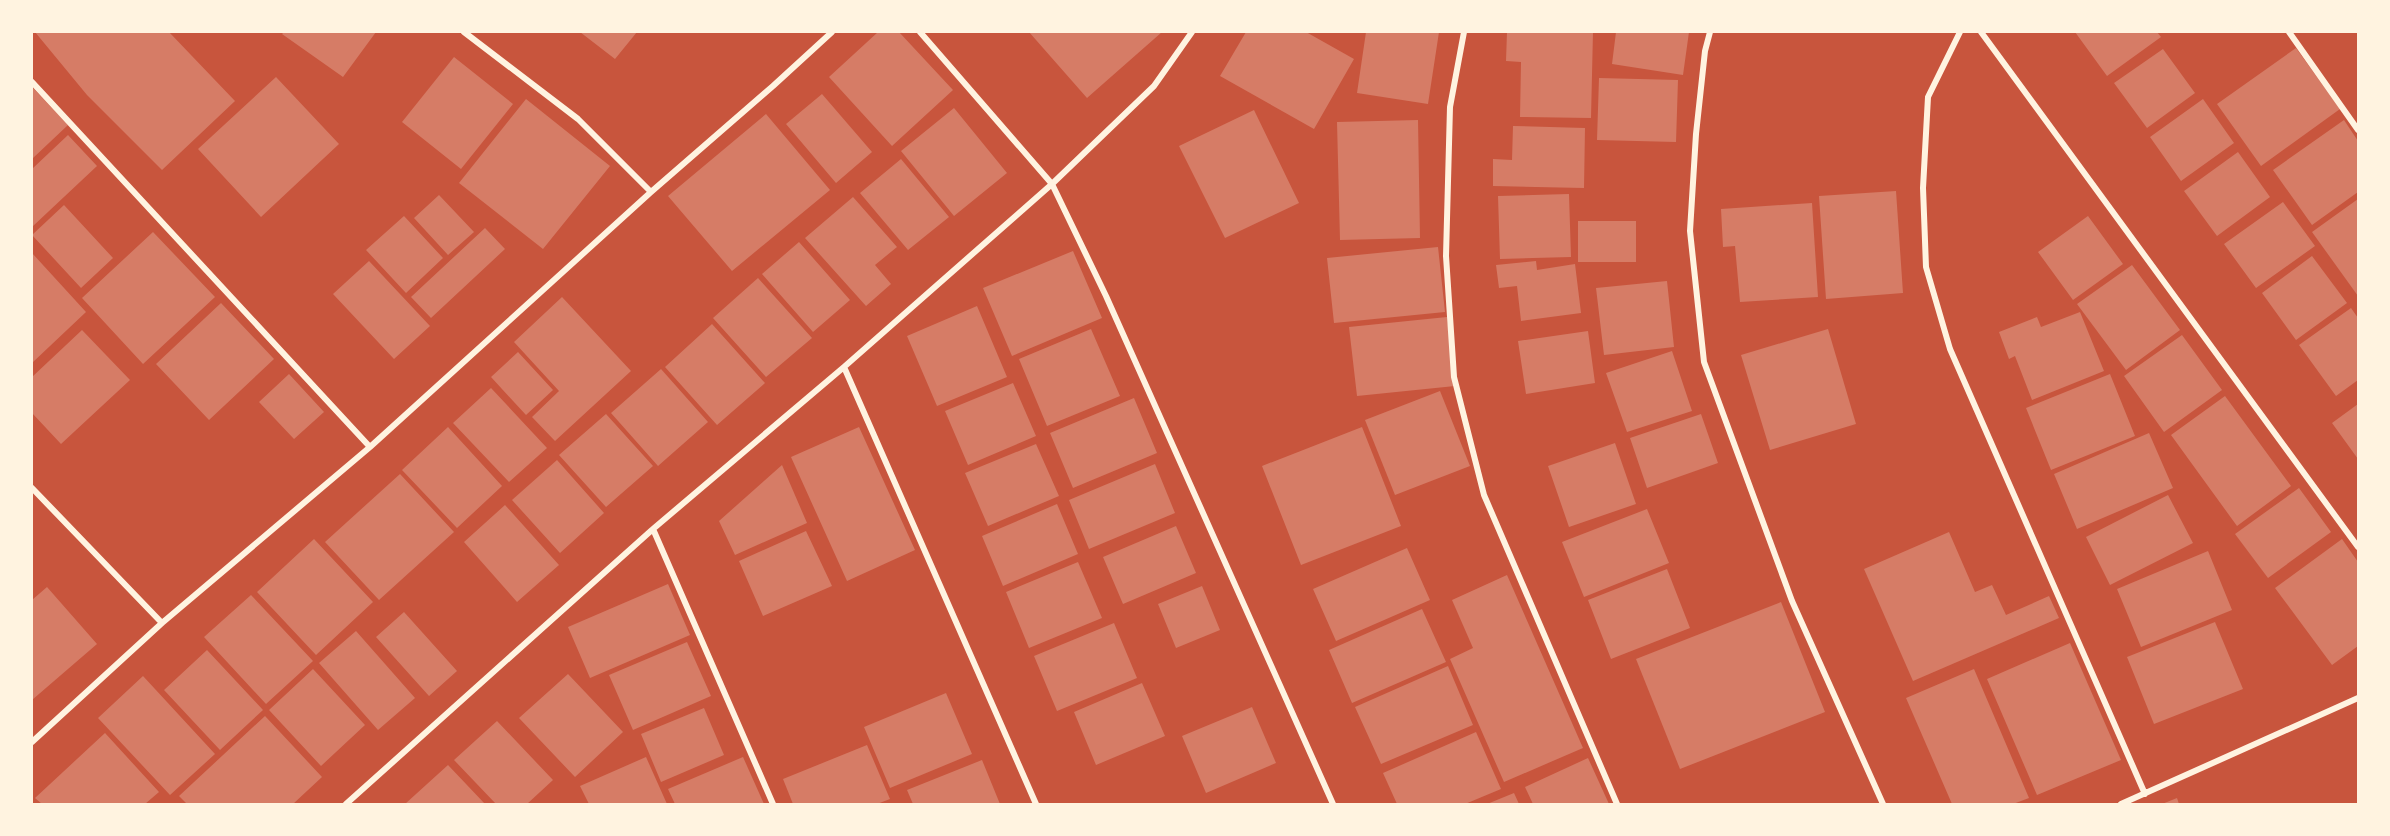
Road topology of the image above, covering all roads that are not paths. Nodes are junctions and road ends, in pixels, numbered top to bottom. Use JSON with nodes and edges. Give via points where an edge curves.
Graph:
{"nodes":[{"id":1,"x":464,"y":32,"type":"edge"},
{"id":2,"x":831,"y":32,"type":"edge"},
{"id":3,"x":920,"y":32,"type":"edge"},
{"id":4,"x":1192,"y":32,"type":"edge"},
{"id":5,"x":1464,"y":32,"type":"edge"},
{"id":6,"x":1710,"y":32,"type":"edge"},
{"id":7,"x":1960,"y":32,"type":"edge"},
{"id":8,"x":1981,"y":32,"type":"edge"},
{"id":9,"x":2289,"y":32,"type":"edge"},
{"id":10,"x":32,"y":82,"type":"edge"},
{"id":11,"x":2358,"y":130,"type":"edge"},
{"id":12,"x":1052,"y":184,"type":"junction"},
{"id":13,"x":651,"y":192,"type":"junction"},
{"id":14,"x":844,"y":367,"type":"junction"},
{"id":15,"x":370,"y":447,"type":"junction"},
{"id":16,"x":32,"y":488,"type":"edge"},
{"id":17,"x":653,"y":528,"type":"junction"},
{"id":18,"x":2358,"y":547,"type":"edge"},
{"id":19,"x":162,"y":623,"type":"junction"},
{"id":20,"x":2358,"y":698,"type":"edge"},
{"id":21,"x":32,"y":742,"type":"edge"},
{"id":22,"x":2145,"y":794,"type":"junction"},
{"id":23,"x":346,"y":804,"type":"edge"},
{"id":24,"x":773,"y":804,"type":"edge"},
{"id":25,"x":1036,"y":804,"type":"edge"},
{"id":26,"x":1333,"y":804,"type":"edge"},
{"id":27,"x":1617,"y":804,"type":"edge"},
{"id":28,"x":1883,"y":804,"type":"edge"},
{"id":29,"x":2121,"y":804,"type":"edge"}],
"edges":[{"from":1,"to":13,"type":"street","via":[[578,119]]},
{"from":2,"to":13,"type":"street"},
{"from":3,"to":12,"type":"street"},
{"from":4,"to":12,"type":"street","via":[[1154,86]]},
{"from":5,"to":27,"type":"street","via":[[1450,107],[1446,245],[1455,377],[1484,495]]},
{"from":6,"to":28,"type":"street","via":[[1696,134],[1690,231],[1704,362],[1792,601]]},
{"from":7,"to":22,"type":"street","via":[[1929,97],[1923,188],[1926,267],[1950,349]]},
{"from":8,"to":18,"type":"street"},
{"from":9,"to":11,"type":"street"},
{"from":10,"to":15,"type":"street"},
{"from":12,"to":14,"type":"street"},
{"from":12,"to":26,"type":"street"},
{"from":13,"to":15,"type":"street"},
{"from":14,"to":17,"type":"street"},
{"from":14,"to":25,"type":"street"},
{"from":15,"to":19,"type":"street"},
{"from":16,"to":19,"type":"street"},
{"from":17,"to":23,"type":"street"},
{"from":17,"to":24,"type":"street"},
{"from":19,"to":21,"type":"street"},
{"from":20,"to":22,"type":"street"},
{"from":22,"to":29,"type":"street"}]}
